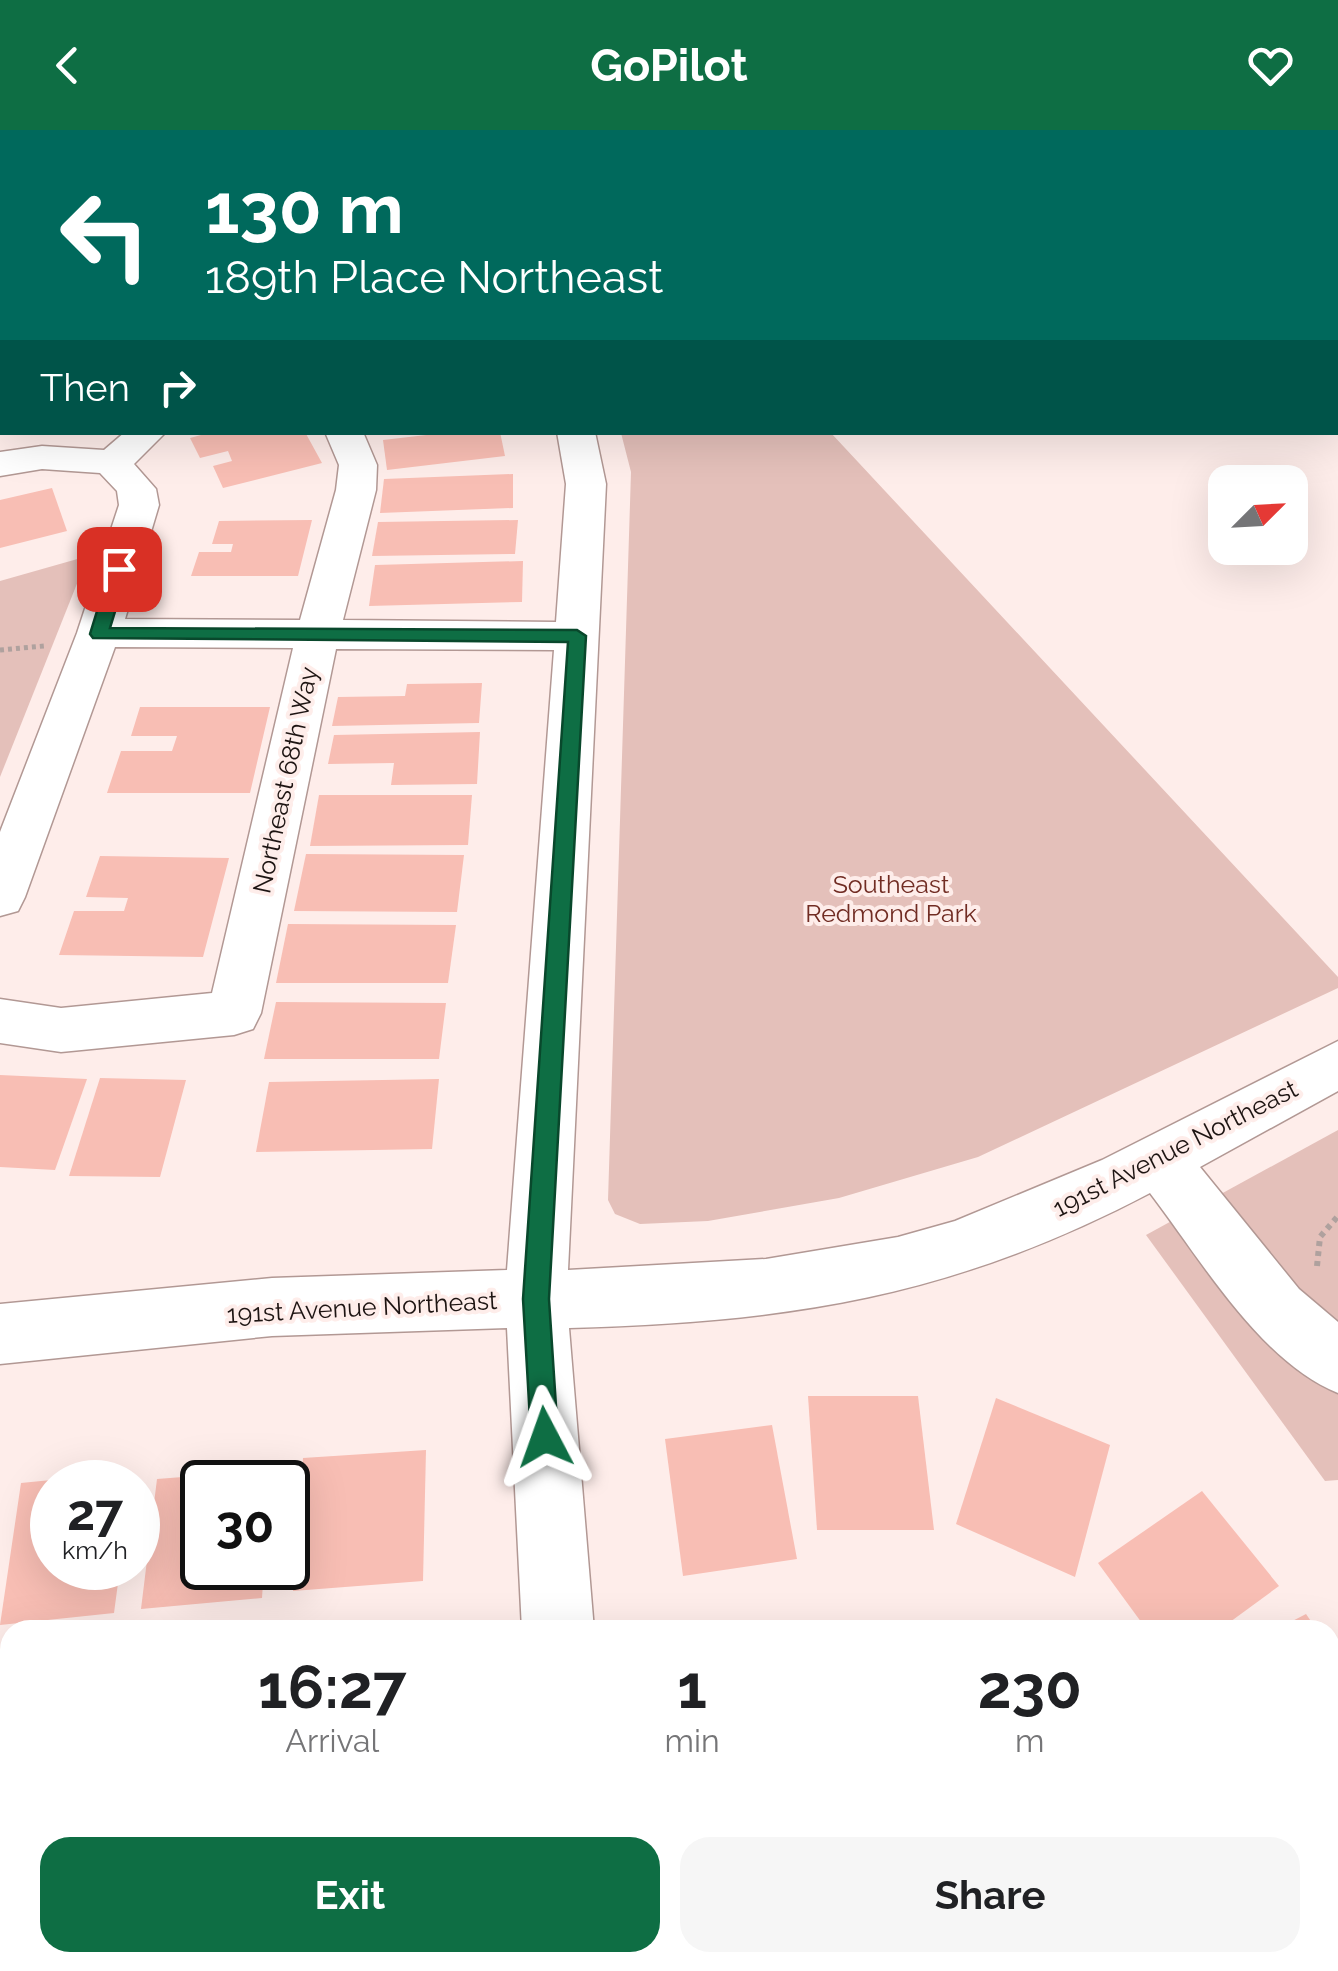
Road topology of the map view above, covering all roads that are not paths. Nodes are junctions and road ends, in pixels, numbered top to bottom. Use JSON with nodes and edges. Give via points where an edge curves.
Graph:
{"nodes":[{"id":1,"x":145,"y":435,"type":"edge"},
{"id":2,"x":345,"y":435,"type":"edge"},
{"id":3,"x":577,"y":435,"type":"edge"},
{"id":4,"x":112,"y":463,"type":"junction"},
{"id":5,"x":0,"y":464,"type":"edge"},
{"id":6,"x":99,"y":634,"type":"junction"},
{"id":7,"x":577,"y":636,"type":"junction"},
{"id":8,"x":317,"y":637,"type":"junction"},
{"id":9,"x":0,"y":897,"type":"edge"},
{"id":10,"x":0,"y":1021,"type":"edge"},
{"id":11,"x":1338,"y":1064,"type":"edge"},
{"id":12,"x":1157,"y":1157,"type":"junction"},
{"id":13,"x":536,"y":1299,"type":"junction"},
{"id":14,"x":0,"y":1334,"type":"edge"},
{"id":15,"x":1338,"y":1362,"type":"edge"},
{"id":16,"x":557,"y":1620,"type":"edge"}],
"edges":[{"from":1,"to":4,"type":"street"},
{"from":2,"to":8,"type":"street","name":"Northeast 68th Way","via":[[358,466],[356,490]]},
{"from":3,"to":7,"type":"street","via":[[586,484]]},
{"from":4,"to":5,"type":"street","via":[[63,456]]},
{"from":4,"to":6,"type":"street","via":[[136,489],[139,505]]},
{"from":6,"to":8,"type":"street"},
{"from":6,"to":9,"type":"street"},
{"from":7,"to":8,"type":"street"},
{"from":7,"to":13,"type":"street"},
{"from":8,"to":10,"type":"street","name":"Northeast 68th Way","via":[[234,1013],[61,1030]]},
{"from":11,"to":12,"type":"street","name":"191st Avenue Northeast"},
{"from":12,"to":13,"type":"street","name":"191st Avenue Northeast","via":[[1036,1219],[898,1266],[760,1289]]},
{"from":12,"to":15,"type":"street","via":[[1277,1310]]},
{"from":13,"to":14,"type":"street","name":"191st Avenue Northeast","via":[[358,1302]]},
{"from":13,"to":16,"type":"street"}]}
